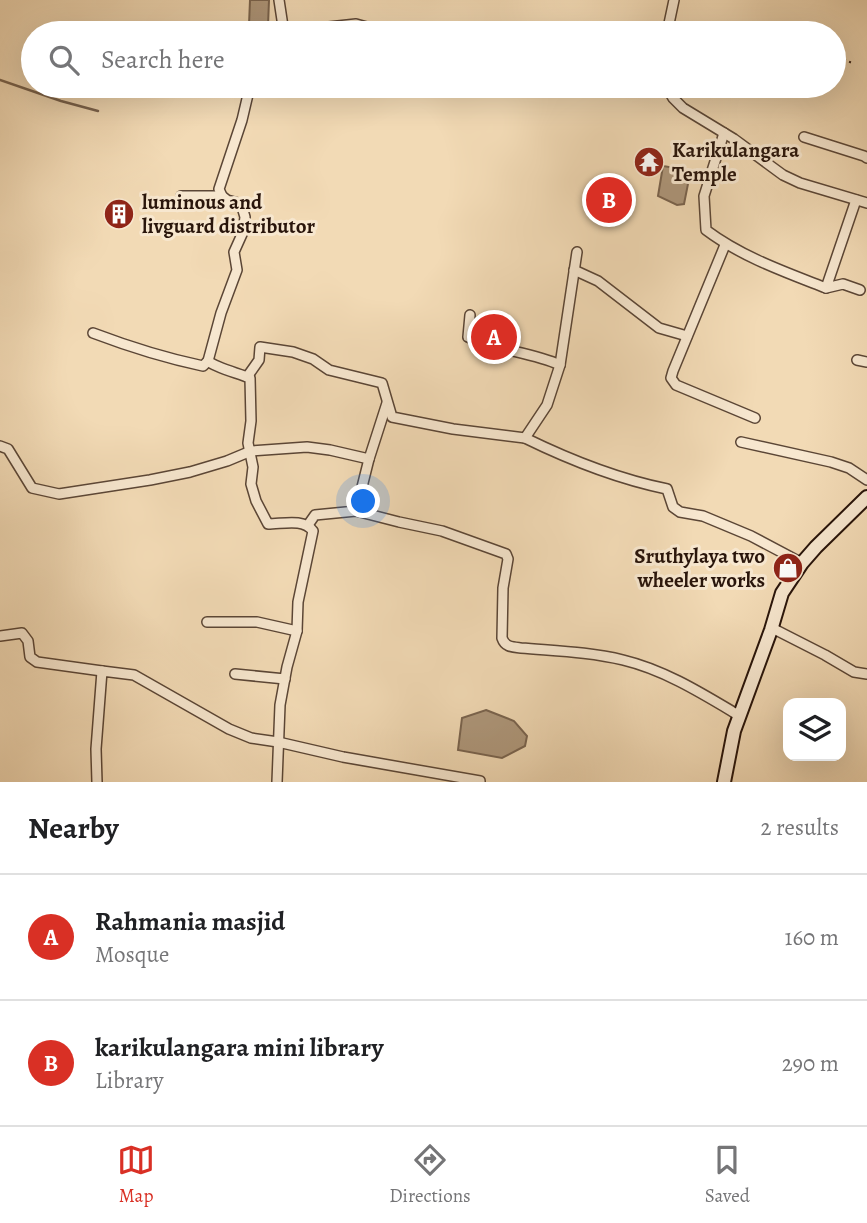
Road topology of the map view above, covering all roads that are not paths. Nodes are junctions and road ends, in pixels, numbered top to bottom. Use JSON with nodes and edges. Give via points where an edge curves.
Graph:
{"nodes":[{"id":1,"x":279,"y":0,"type":"edge"},
{"id":2,"x":674,"y":0,"type":"edge"},
{"id":3,"x":282,"y":21,"type":"edge"},
{"id":4,"x":670,"y":21,"type":"edge"},
{"id":5,"x":247,"y":98,"type":"edge"},
{"id":6,"x":673,"y":98,"type":"edge"},
{"id":7,"x":724,"y":133,"type":"junction"},
{"id":8,"x":804,"y":137,"type":"dead end"},
{"id":9,"x":867,"y":158,"type":"edge"},
{"id":10,"x":222,"y":196,"type":"junction"},
{"id":11,"x":181,"y":197,"type":"dead end"},
{"id":12,"x":856,"y":200,"type":"junction"},
{"id":13,"x":867,"y":203,"type":"edge"},
{"id":14,"x":725,"y":244,"type":"junction"},
{"id":15,"x":577,"y":253,"type":"dead end"},
{"id":16,"x":574,"y":270,"type":"junction"},
{"id":17,"x":826,"y":288,"type":"junction"},
{"id":18,"x":860,"y":290,"type":"dead end"},
{"id":19,"x":470,"y":315,"type":"dead end"},
{"id":20,"x":93,"y":333,"type":"dead end"},
{"id":21,"x":687,"y":336,"type":"junction"},
{"id":22,"x":208,"y":361,"type":"junction"},
{"id":23,"x":560,"y":365,"type":"junction"},
{"id":24,"x":247,"y":377,"type":"junction"},
{"id":25,"x":387,"y":401,"type":"junction"},
{"id":26,"x":755,"y":418,"type":"dead end"},
{"id":27,"x":526,"y":438,"type":"junction"},
{"id":28,"x":741,"y":442,"type":"dead end"},
{"id":29,"x":0,"y":446,"type":"edge"},
{"id":30,"x":251,"y":450,"type":"junction"},
{"id":31,"x":369,"y":459,"type":"junction"},
{"id":32,"x":867,"y":480,"type":"edge"},
{"id":33,"x":867,"y":497,"type":"edge"},
{"id":34,"x":356,"y":511,"type":"junction"},
{"id":35,"x":308,"y":525,"type":"junction"},
{"id":36,"x":802,"y":563,"type":"junction"},
{"id":37,"x":207,"y":622,"type":"dead end"},
{"id":38,"x":772,"y":628,"type":"junction"},
{"id":39,"x":297,"y":631,"type":"junction"},
{"id":40,"x":0,"y":636,"type":"edge"},
{"id":41,"x":102,"y":671,"type":"junction"},
{"id":42,"x":235,"y":674,"type":"dead end"},
{"id":43,"x":867,"y":674,"type":"edge"},
{"id":44,"x":285,"y":679,"type":"junction"},
{"id":45,"x":740,"y":716,"type":"junction"},
{"id":46,"x":278,"y":742,"type":"junction"},
{"id":47,"x":97,"y":782,"type":"edge"},
{"id":48,"x":277,"y":782,"type":"edge"},
{"id":49,"x":480,"y":782,"type":"edge"},
{"id":50,"x":724,"y":782,"type":"edge"}],
"edges":[{"from":1,"to":3,"type":"street"},
{"from":2,"to":4,"type":"street"},
{"from":5,"to":10,"type":"street","via":[[219,189]]},
{"from":6,"to":7,"type":"street"},
{"from":7,"to":12,"type":"street","via":[[783,175]]},
{"from":7,"to":14,"type":"street","via":[[704,196],[706,230]]},
{"from":8,"to":9,"type":"street"},
{"from":10,"to":11,"type":"street"},
{"from":10,"to":22,"type":"street","via":[[238,202],[245,217],[234,252],[237,270]]},
{"from":12,"to":13,"type":"street"},
{"from":12,"to":17,"type":"street"},
{"from":14,"to":17,"type":"street"},
{"from":14,"to":21,"type":"street"},
{"from":15,"to":16,"type":"street"},
{"from":16,"to":21,"type":"street","via":[[598,281],[659,328]]},
{"from":16,"to":23,"type":"street"},
{"from":17,"to":18,"type":"street","via":[[843,284]]},
{"from":19,"to":23,"type":"street","via":[[468,337]]},
{"from":20,"to":22,"type":"street","via":[[181,362],[203,366]]},
{"from":21,"to":26,"type":"street","via":[[671,378],[676,385]]},
{"from":22,"to":24,"type":"street"},
{"from":23,"to":27,"type":"street","via":[[547,405]]},
{"from":24,"to":25,"type":"street","via":[[259,360],[260,347],[282,350],[313,359],[329,370],[382,383]]},
{"from":24,"to":30,"type":"street"},
{"from":25,"to":27,"type":"street","via":[[392,417]]},
{"from":25,"to":31,"type":"street"},
{"from":27,"to":36,"type":"street","via":[[627,480],[667,489],[680,512],[739,531]]},
{"from":28,"to":32,"type":"street","via":[[831,462]]},
{"from":29,"to":30,"type":"street","via":[[8,449],[32,488],[59,494],[190,472]]},
{"from":30,"to":31,"type":"street","via":[[307,447]]},
{"from":30,"to":35,"type":"street","via":[[251,484],[268,524]]},
{"from":31,"to":34,"type":"street"},
{"from":33,"to":36,"type":"main road"},
{"from":34,"to":35,"type":"street","via":[[315,515]]},
{"from":34,"to":45,"type":"street","via":[[442,531],[506,554],[502,638],[509,646],[625,661],[674,679]]},
{"from":35,"to":39,"type":"street","via":[[313,531],[298,602]]},
{"from":36,"to":38,"type":"main road","via":[[782,593]]},
{"from":37,"to":39,"type":"street","via":[[257,622]]},
{"from":38,"to":43,"type":"street","via":[[854,672]]},
{"from":38,"to":45,"type":"main road"},
{"from":39,"to":44,"type":"street"},
{"from":40,"to":41,"type":"street","via":[[22,633],[30,657],[37,662]]},
{"from":41,"to":46,"type":"street","via":[[134,675],[229,729]]},
{"from":41,"to":47,"type":"street"},
{"from":42,"to":44,"type":"street"},
{"from":44,"to":46,"type":"street"},
{"from":45,"to":50,"type":"main road"},
{"from":46,"to":48,"type":"street"},
{"from":46,"to":49,"type":"street"}]}
